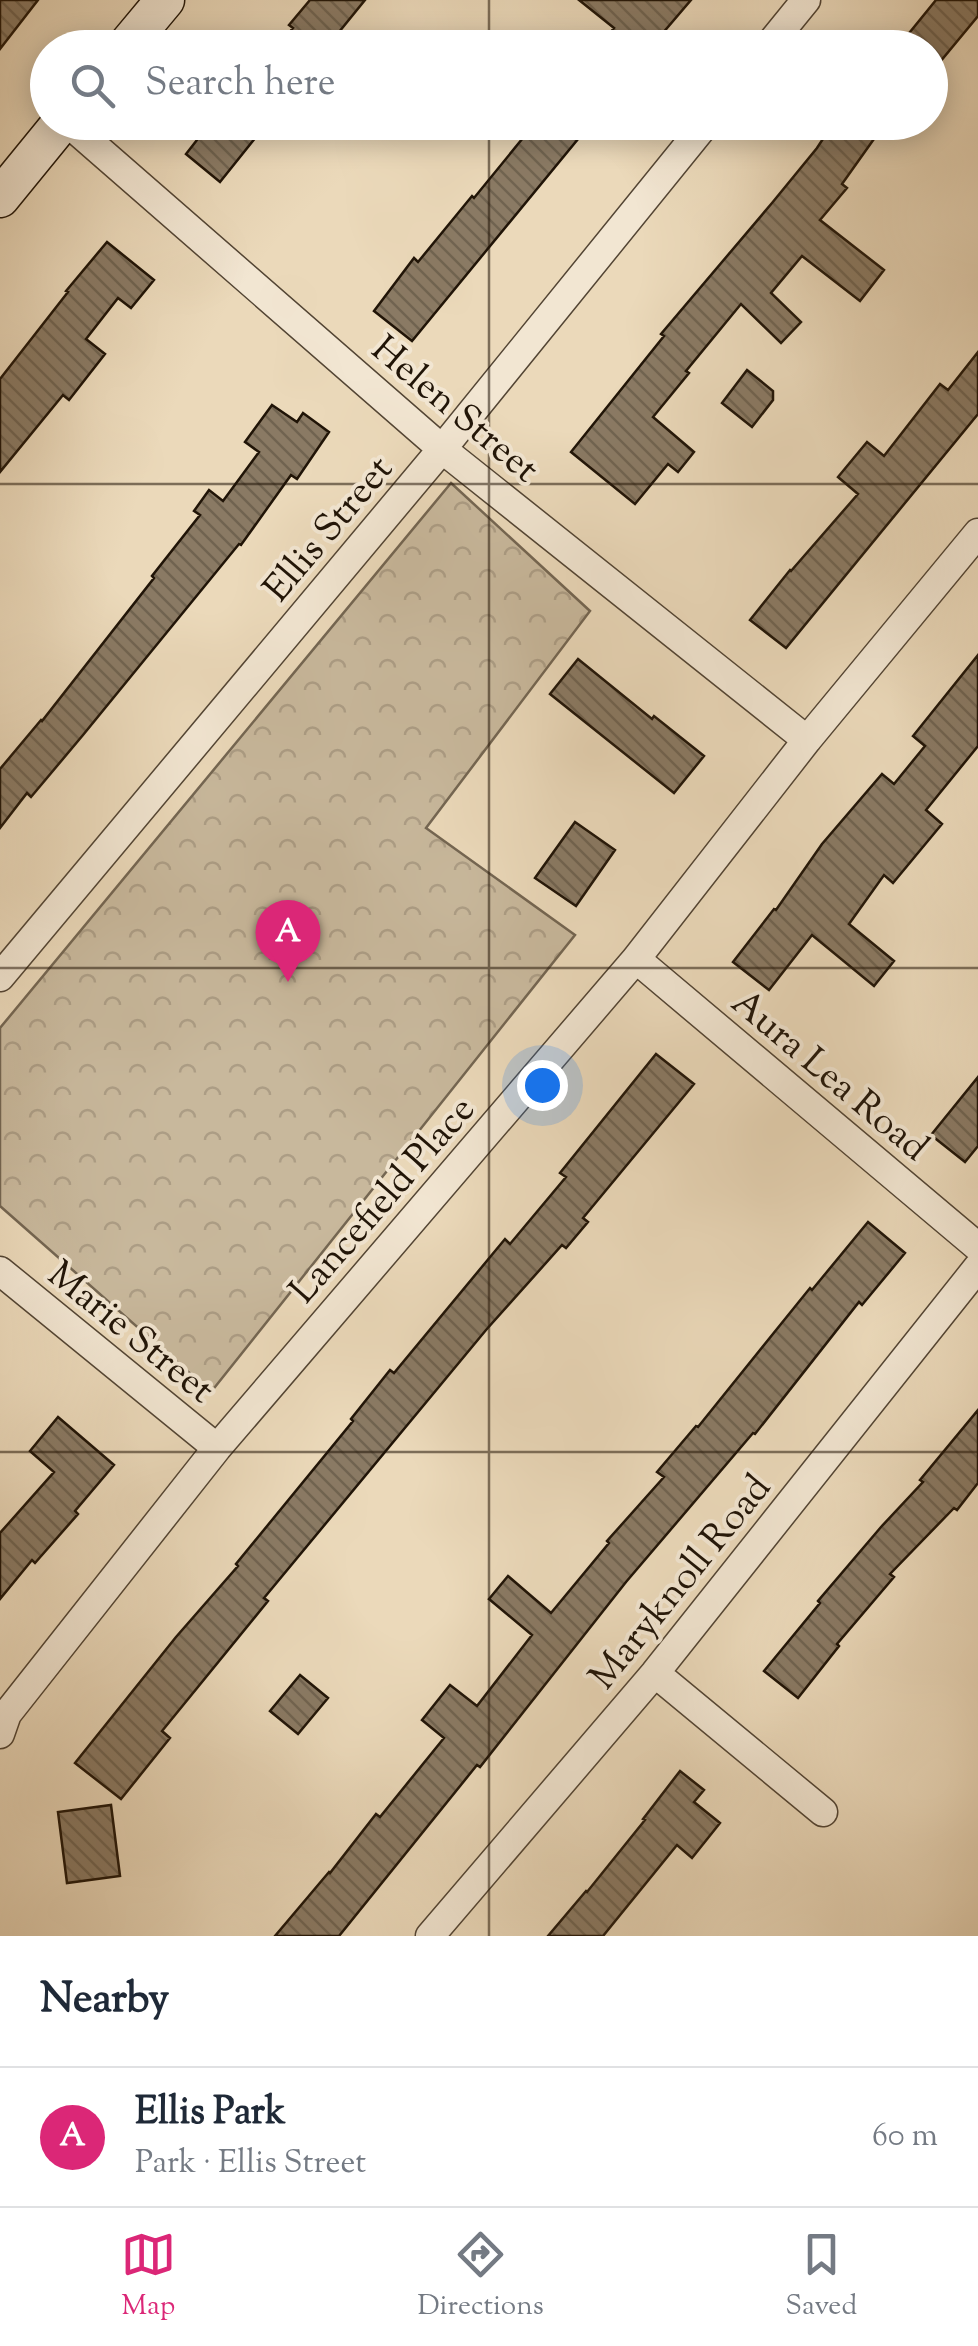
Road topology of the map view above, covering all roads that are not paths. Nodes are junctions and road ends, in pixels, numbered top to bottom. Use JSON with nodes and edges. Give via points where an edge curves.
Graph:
{"nodes":[{"id":1,"x":164,"y":0,"type":"edge"},
{"id":2,"x":806,"y":0,"type":"edge"},
{"id":3,"x":140,"y":30,"type":"edge"},
{"id":4,"x":782,"y":30,"type":"edge"},
{"id":5,"x":49,"y":140,"type":"edge"},
{"id":6,"x":85,"y":140,"type":"edge"},
{"id":7,"x":692,"y":140,"type":"edge"},
{"id":8,"x":0,"y":198,"type":"edge"},
{"id":9,"x":442,"y":449,"type":"junction"},
{"id":10,"x":978,"y":533,"type":"edge"},
{"id":11,"x":807,"y":740,"type":"junction"},
{"id":12,"x":636,"y":959,"type":"junction"},
{"id":13,"x":0,"y":977,"type":"edge"},
{"id":14,"x":978,"y":1247,"type":"edge"},
{"id":15,"x":978,"y":1268,"type":"edge"},
{"id":16,"x":0,"y":1271,"type":"edge"},
{"id":17,"x":218,"y":1448,"type":"junction"},
{"id":18,"x":655,"y":1673,"type":"junction"},
{"id":19,"x":0,"y":1734,"type":"edge"},
{"id":20,"x":822,"y":1812,"type":"dead end"},
{"id":21,"x":430,"y":1936,"type":"edge"}],
"edges":[{"from":1,"to":3,"type":"street"},
{"from":2,"to":4,"type":"street"},
{"from":5,"to":8,"type":"street"},
{"from":6,"to":9,"type":"street","name":"Helen Street"},
{"from":7,"to":9,"type":"street","name":"Ellis Street"},
{"from":9,"to":11,"type":"street","name":"Helen Street"},
{"from":9,"to":13,"type":"street","name":"Ellis Street"},
{"from":10,"to":11,"type":"street","name":"Lancefield Place"},
{"from":11,"to":12,"type":"street","name":"Lancefield Place"},
{"from":12,"to":14,"type":"street","name":"Aura Lea Road"},
{"from":12,"to":17,"type":"street","name":"Lancefield Place"},
{"from":15,"to":18,"type":"street","name":"Maryknoll Road"},
{"from":16,"to":17,"type":"street","name":"Marie Street"},
{"from":17,"to":19,"type":"street","name":"Lancefield Place","via":[[8,1714]]},
{"from":18,"to":20,"type":"street"},
{"from":18,"to":21,"type":"street","name":"Maryknoll Road"}]}
